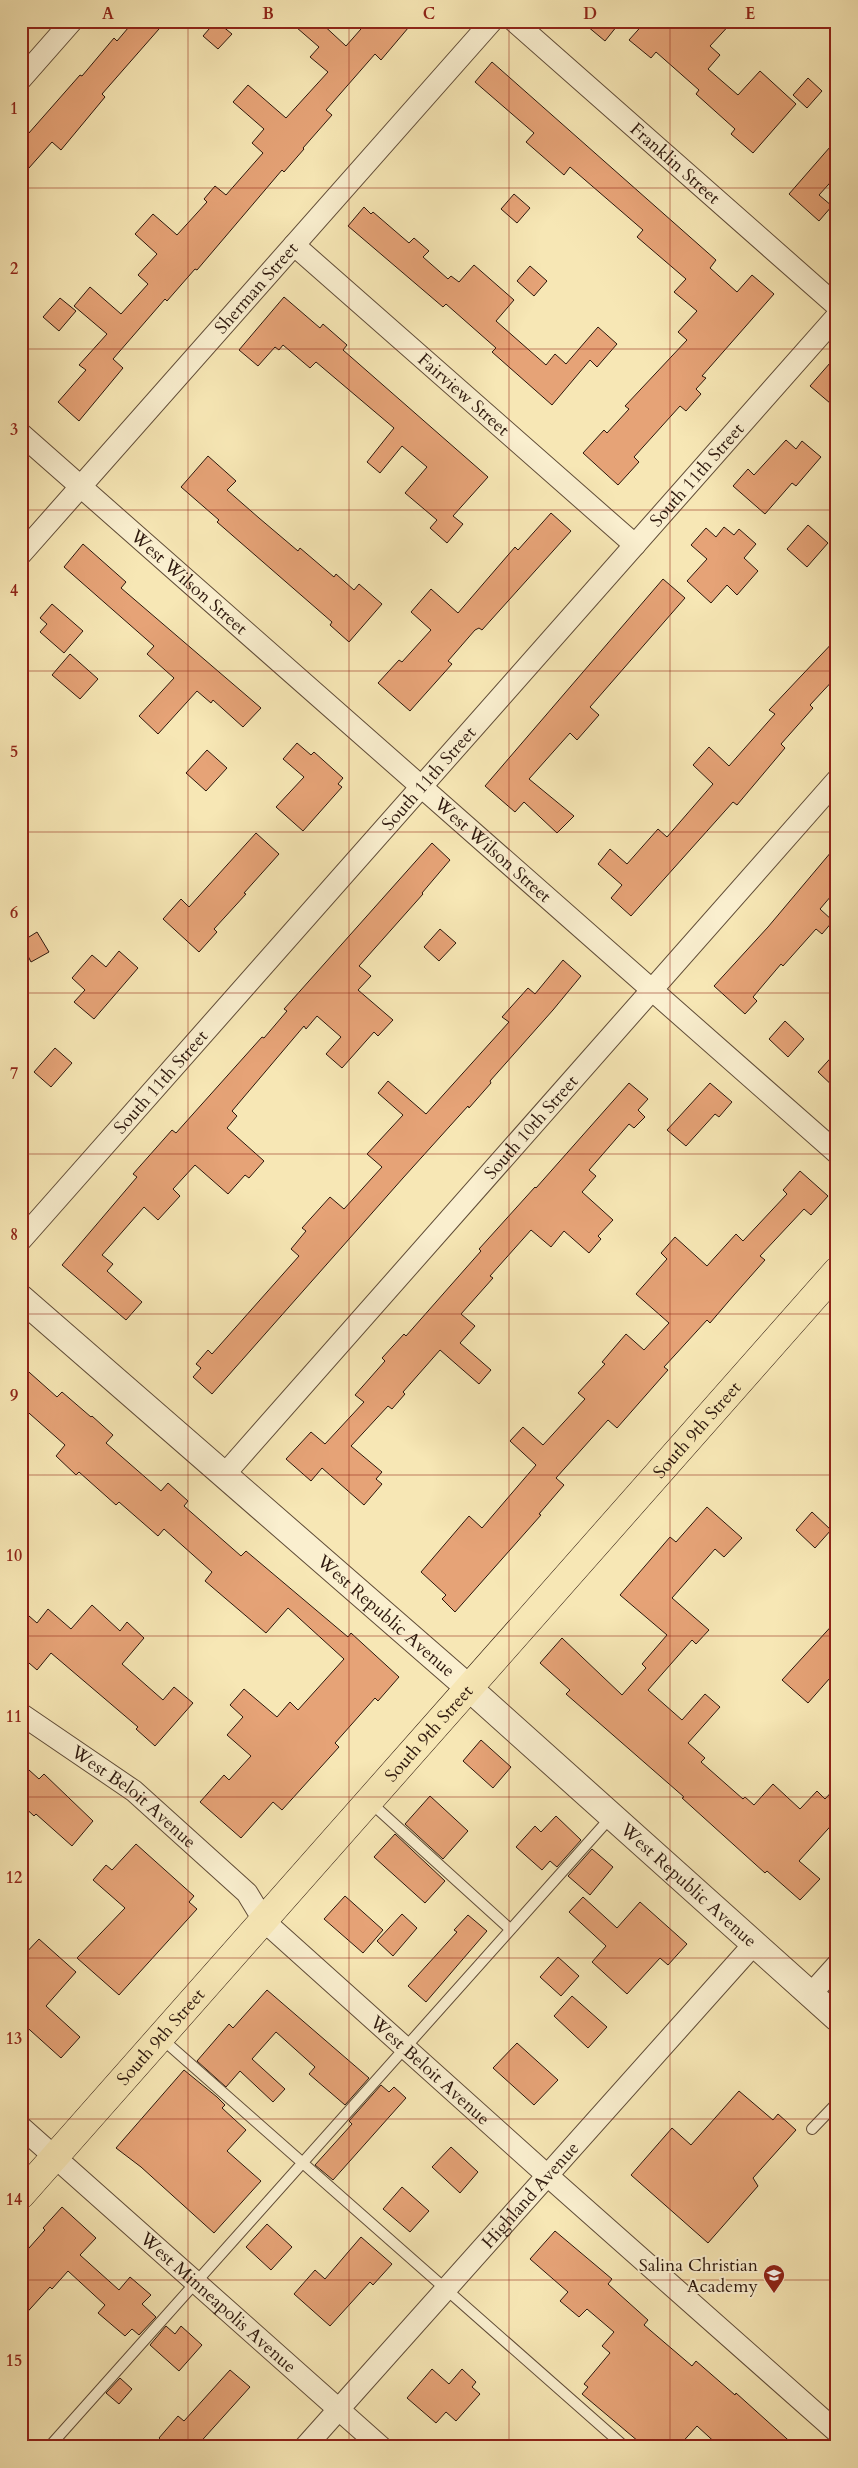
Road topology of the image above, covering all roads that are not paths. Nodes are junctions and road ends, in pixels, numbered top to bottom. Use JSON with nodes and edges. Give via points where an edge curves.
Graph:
{"nodes":[{"id":1,"x":72,"y":21,"type":"edge"},
{"id":2,"x":492,"y":21,"type":"edge"},
{"id":3,"x":514,"y":21,"type":"edge"},
{"id":4,"x":21,"y":79,"type":"edge"},
{"id":5,"x":294,"y":245,"type":"junction"},
{"id":6,"x":837,"y":306,"type":"edge"},
{"id":7,"x":837,"y":316,"type":"edge"},
{"id":8,"x":21,"y":434,"type":"edge"},
{"id":9,"x":81,"y":486,"type":"junction"},
{"id":10,"x":635,"y":545,"type":"junction"},
{"id":11,"x":21,"y":554,"type":"edge"},
{"id":12,"x":837,"y":780,"type":"edge"},
{"id":13,"x":421,"y":786,"type":"junction"},
{"id":14,"x":652,"y":990,"type":"junction"},
{"id":15,"x":837,"y":1153,"type":"edge"},
{"id":16,"x":21,"y":1240,"type":"edge"},
{"id":17,"x":837,"y":1271,"type":"edge"},
{"id":18,"x":21,"y":1298,"type":"edge"},
{"id":19,"x":224,"y":1475,"type":"junction"},
{"id":20,"x":469,"y":1688,"type":"junction"},
{"id":21,"x":21,"y":1714,"type":"edge"},
{"id":22,"x":369,"y":1802,"type":"junction"},
{"id":23,"x":611,"y":1816,"type":"junction"},
{"id":24,"x":264,"y":1920,"type":"junction"},
{"id":25,"x":510,"y":1929,"type":"junction"},
{"id":26,"x":754,"y":1944,"type":"junction"},
{"id":27,"x":837,"y":1966,"type":"edge"},
{"id":28,"x":810,"y":1995,"type":"junction"},
{"id":29,"x":837,"y":2018,"type":"edge"},
{"id":30,"x":161,"y":2038,"type":"junction"},
{"id":31,"x":405,"y":2048,"type":"junction"},
{"id":32,"x":837,"y":2103,"type":"edge"},
{"id":33,"x":21,"y":2127,"type":"edge"},
{"id":34,"x":812,"y":2129,"type":"dead end"},
{"id":35,"x":56,"y":2156,"type":"junction"},
{"id":36,"x":302,"y":2163,"type":"junction"},
{"id":37,"x":548,"y":2176,"type":"junction"},
{"id":38,"x":21,"y":2195,"type":"edge"},
{"id":39,"x":196,"y":2282,"type":"junction"},
{"id":40,"x":446,"y":2290,"type":"junction"},
{"id":41,"x":338,"y":2409,"type":"junction"},
{"id":42,"x":837,"y":2432,"type":"edge"},
{"id":43,"x":49,"y":2447,"type":"edge"},
{"id":44,"x":305,"y":2447,"type":"edge"},
{"id":45,"x":381,"y":2447,"type":"edge"},
{"id":46,"x":625,"y":2447,"type":"edge"}],
"edges":[{"from":1,"to":4,"type":"street"},
{"from":2,"to":5,"type":"street","name":"Sherman Street"},
{"from":3,"to":6,"type":"street","name":"Franklin Street"},
{"from":5,"to":9,"type":"street","name":"Sherman Street"},
{"from":5,"to":10,"type":"street","name":"Fairview Street"},
{"from":7,"to":10,"type":"street","name":"South 11th Street"},
{"from":8,"to":9,"type":"street","name":"West Wilson Street"},
{"from":9,"to":11,"type":"street","name":"Sherman Street"},
{"from":9,"to":13,"type":"street","name":"West Wilson Street"},
{"from":10,"to":13,"type":"street","name":"South 11th Street"},
{"from":12,"to":14,"type":"street","name":"South 10th Street"},
{"from":13,"to":14,"type":"street","name":"West Wilson Street"},
{"from":13,"to":16,"type":"street","name":"South 11th Street"},
{"from":14,"to":15,"type":"street","name":"West Wilson Street"},
{"from":14,"to":19,"type":"street","name":"South 10th Street"},
{"from":17,"to":20,"type":"main road","name":"South 9th Street"},
{"from":18,"to":19,"type":"street","name":"West Republic Avenue"},
{"from":19,"to":20,"type":"street","name":"West Republic Avenue"},
{"from":20,"to":22,"type":"main road","name":"South 9th Street"},
{"from":20,"to":23,"type":"street","name":"West Republic Avenue"},
{"from":21,"to":24,"type":"street","name":"West Beloit Avenue","via":[[134,1791],[247,1893]]},
{"from":22,"to":24,"type":"main road","name":"South 9th Street"},
{"from":22,"to":25,"type":"lane"},
{"from":23,"to":25,"type":"lane"},
{"from":23,"to":26,"type":"street","name":"West Republic Avenue"},
{"from":24,"to":30,"type":"main road","name":"South 9th Street"},
{"from":24,"to":31,"type":"street","name":"West Beloit Avenue"},
{"from":25,"to":31,"type":"lane"},
{"from":26,"to":28,"type":"street","name":"West Republic Avenue"},
{"from":26,"to":37,"type":"street","name":"Highland Avenue"},
{"from":27,"to":28,"type":"street"},
{"from":28,"to":29,"type":"street","name":"West Republic Avenue"},
{"from":30,"to":35,"type":"main road","name":"South 9th Street"},
{"from":30,"to":36,"type":"lane"},
{"from":31,"to":36,"type":"lane"},
{"from":31,"to":37,"type":"street","name":"West Beloit Avenue"},
{"from":32,"to":34,"type":"lane"},
{"from":33,"to":35,"type":"street","name":"West Minneapolis Avenue"},
{"from":35,"to":38,"type":"main road","name":"South 9th Street"},
{"from":35,"to":39,"type":"street","name":"West Minneapolis Avenue"},
{"from":36,"to":39,"type":"lane"},
{"from":36,"to":40,"type":"lane"},
{"from":37,"to":40,"type":"street","name":"Highland Avenue"},
{"from":37,"to":42,"type":"street","name":"West Beloit Avenue"},
{"from":39,"to":41,"type":"street","name":"West Minneapolis Avenue"},
{"from":39,"to":43,"type":"lane"},
{"from":40,"to":41,"type":"street","name":"Highland Avenue"},
{"from":40,"to":46,"type":"lane"},
{"from":41,"to":44,"type":"street","name":"Highland Avenue"},
{"from":41,"to":45,"type":"street","name":"West Minneapolis Avenue"}]}
